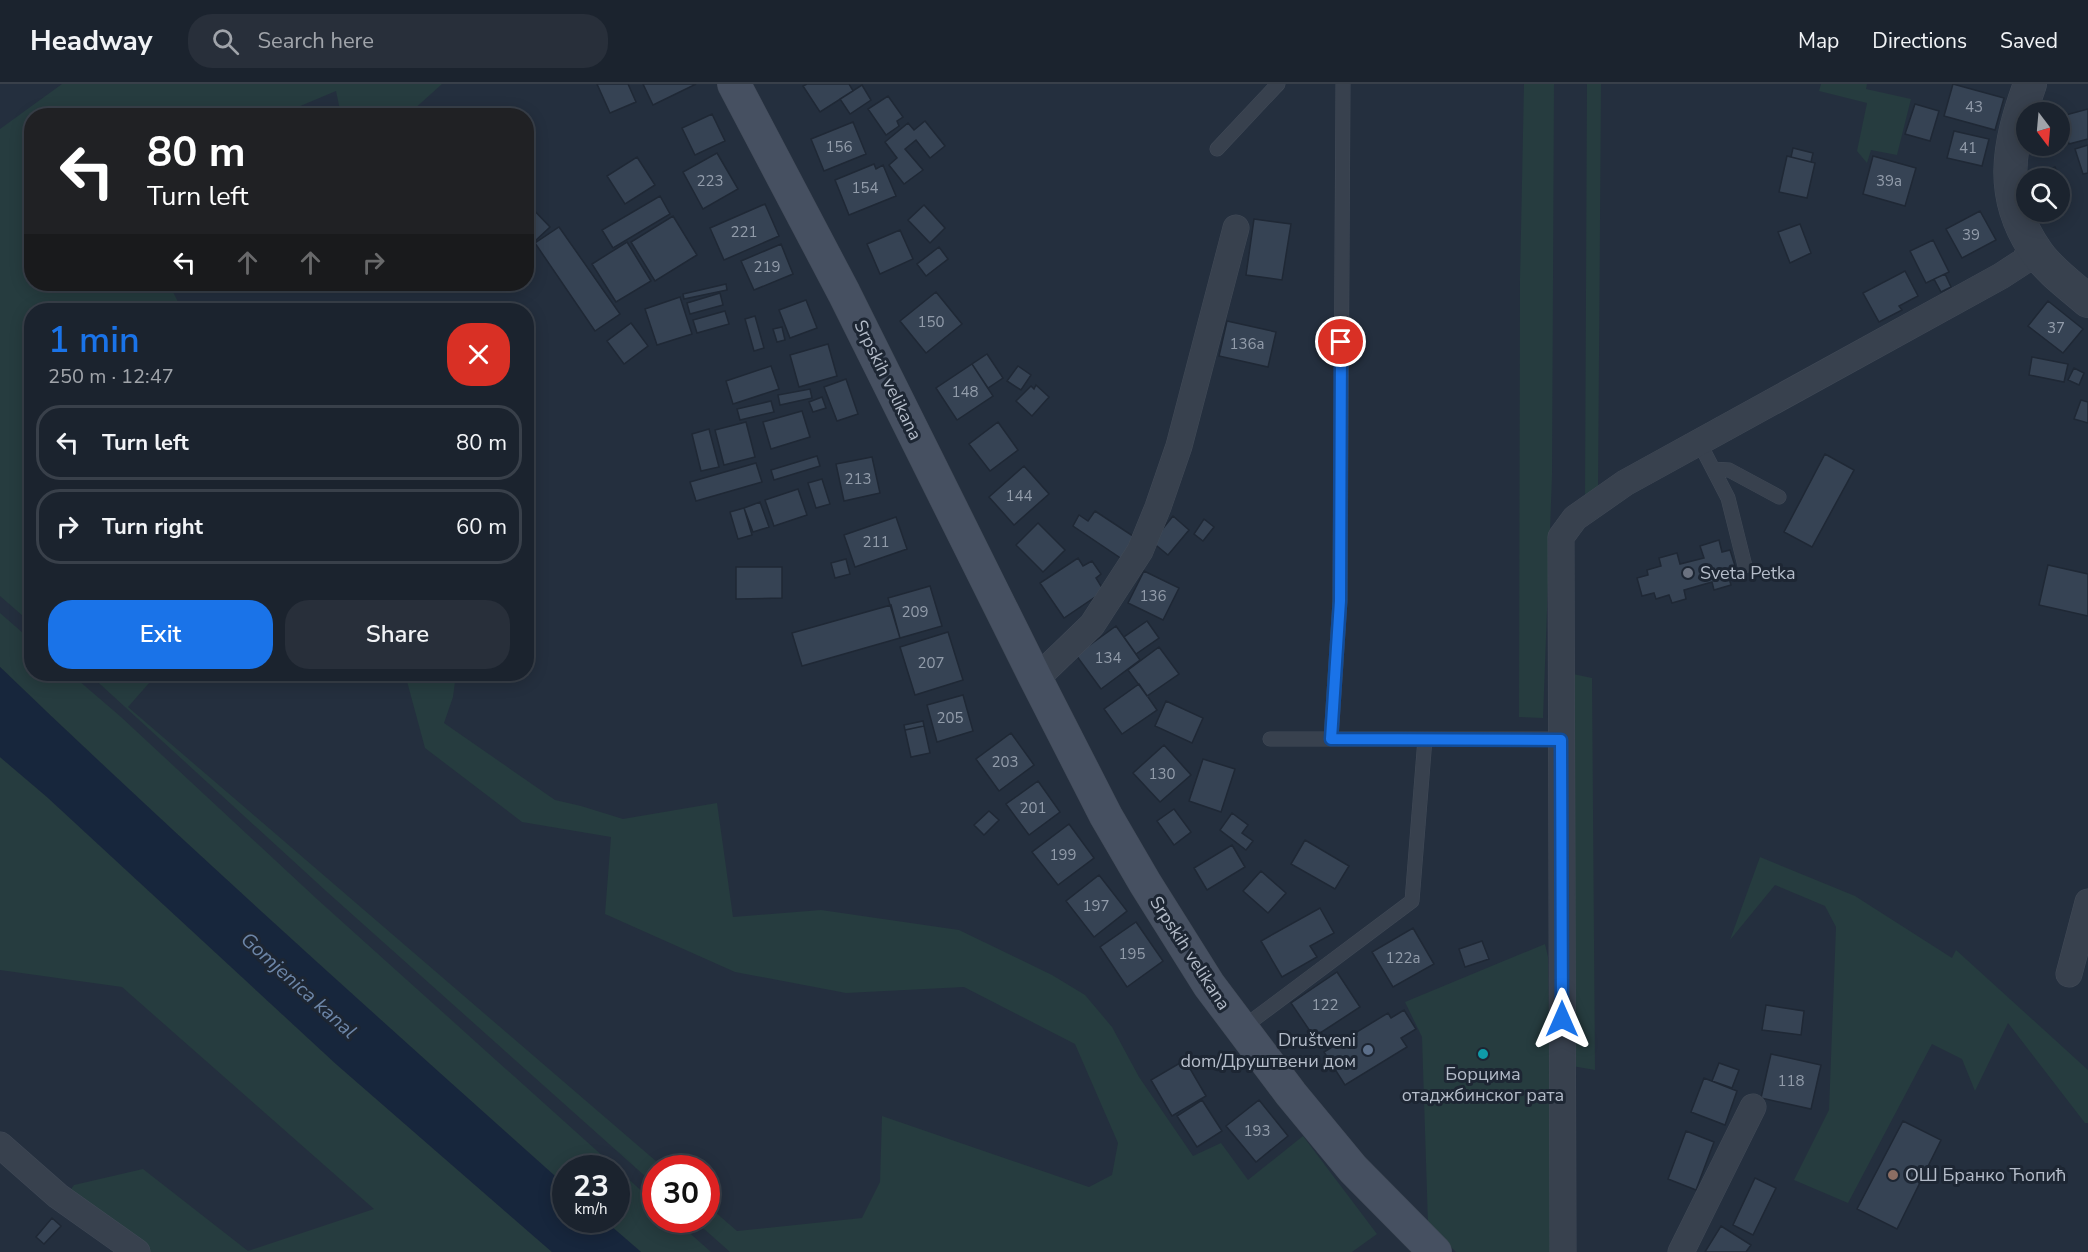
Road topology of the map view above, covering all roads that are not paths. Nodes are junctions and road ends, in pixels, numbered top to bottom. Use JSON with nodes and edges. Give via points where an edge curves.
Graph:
{"nodes":[{"id":1,"x":734,"y":84,"type":"edge"},
{"id":2,"x":1278,"y":84,"type":"edge"},
{"id":3,"x":1343,"y":84,"type":"edge"},
{"id":4,"x":2031,"y":84,"type":"edge"},
{"id":5,"x":1217,"y":149,"type":"dead end"},
{"id":6,"x":1236,"y":228,"type":"dead end"},
{"id":7,"x":2033,"y":245,"type":"junction"},
{"id":8,"x":2088,"y":301,"type":"edge"},
{"id":9,"x":1699,"y":442,"type":"junction"},
{"id":10,"x":1713,"y":469,"type":"junction"},
{"id":11,"x":1779,"y":497,"type":"dead end"},
{"id":12,"x":1745,"y":566,"type":"dead end"},
{"id":13,"x":1036,"y":679,"type":"junction"},
{"id":14,"x":1270,"y":739,"type":"dead end"},
{"id":15,"x":1331,"y":739,"type":"junction"},
{"id":16,"x":1425,"y":739,"type":"junction"},
{"id":17,"x":1561,"y":740,"type":"junction"},
{"id":18,"x":2088,"y":902,"type":"edge"},
{"id":19,"x":2069,"y":974,"type":"dead end"},
{"id":20,"x":1241,"y":1029,"type":"junction"},
{"id":21,"x":1753,"y":1107,"type":"dead end"},
{"id":22,"x":0,"y":1145,"type":"edge"},
{"id":23,"x":137,"y":1252,"type":"edge"},
{"id":24,"x":1435,"y":1252,"type":"edge"},
{"id":25,"x":1563,"y":1252,"type":"edge"},
{"id":26,"x":1681,"y":1252,"type":"edge"}],
"edges":[{"from":1,"to":13,"type":"main road","name":"Srpskih velikana","via":[[844,293]]},
{"from":2,"to":5,"type":"lane"},
{"from":3,"to":15,"type":"lane","via":[[1340,601]]},
{"from":4,"to":7,"type":"street","via":[[2018,118],[2009,168],[2015,211]]},
{"from":6,"to":13,"type":"street","via":[[1179,446],[1140,550],[1092,625]]},
{"from":7,"to":8,"type":"street"},
{"from":7,"to":9,"type":"street","via":[[2024,261],[2001,276]]},
{"from":9,"to":10,"type":"lane"},
{"from":9,"to":17,"type":"street","via":[[1625,483],[1575,518],[1560,537]]},
{"from":10,"to":11,"type":"lane","via":[[1729,470]]},
{"from":10,"to":12,"type":"lane","via":[[1728,498]]},
{"from":13,"to":20,"type":"main road","name":"Srpskih velikana","via":[[1145,884]]},
{"from":14,"to":15,"type":"lane"},
{"from":15,"to":16,"type":"lane"},
{"from":16,"to":17,"type":"lane"},
{"from":16,"to":20,"type":"lane","via":[[1412,901]]},
{"from":17,"to":25,"type":"street"},
{"from":18,"to":19,"type":"street"},
{"from":20,"to":24,"type":"main road","name":"Srpskih velikana","via":[[1353,1169]]},
{"from":21,"to":26,"type":"street"},
{"from":22,"to":23,"type":"street","via":[[58,1196]]}]}
